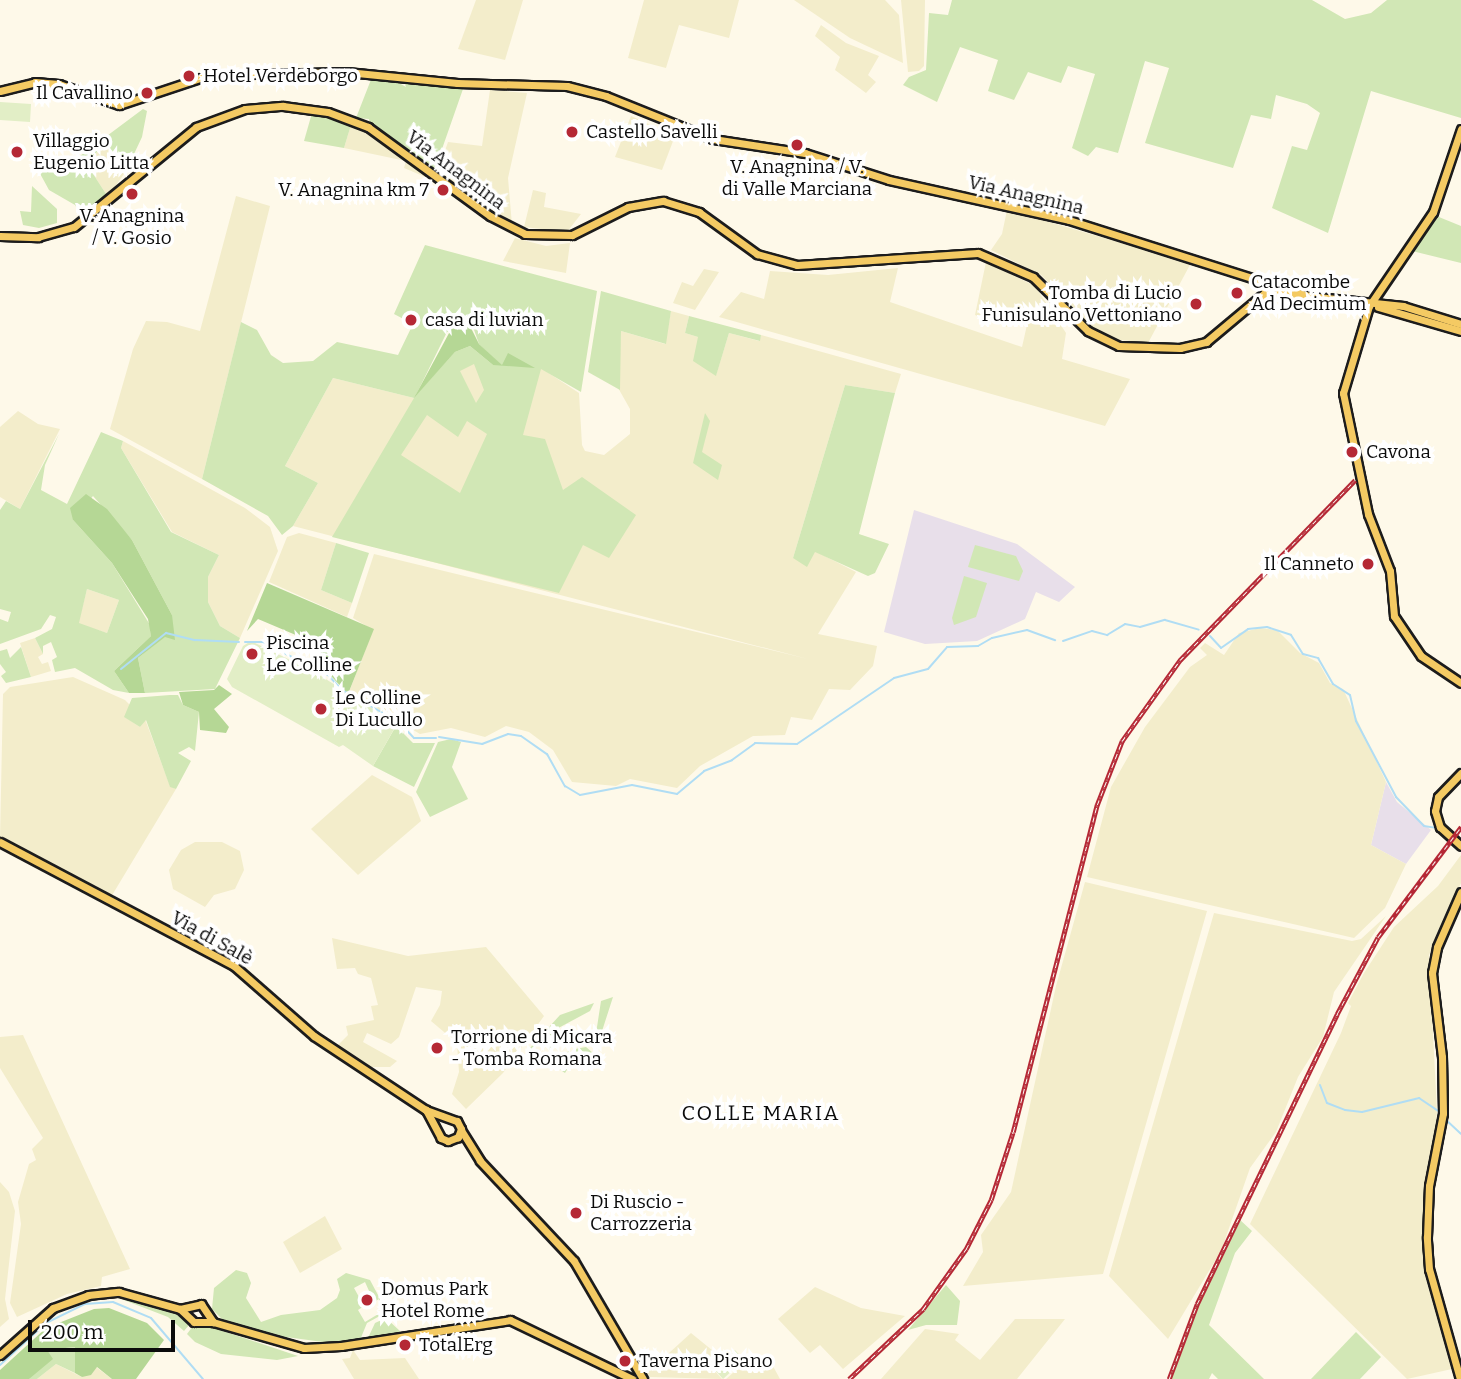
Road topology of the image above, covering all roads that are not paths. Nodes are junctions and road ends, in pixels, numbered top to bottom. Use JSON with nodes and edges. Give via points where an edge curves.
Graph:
{"nodes":[{"id":1,"x":0,"y":90,"type":"edge"},
{"id":2,"x":1461,"y":129,"type":"edge"},
{"id":3,"x":0,"y":236,"type":"edge"},
{"id":4,"x":1226,"y":267,"type":"junction"},
{"id":5,"x":1370,"y":304,"type":"junction"},
{"id":6,"x":1247,"y":308,"type":"junction"},
{"id":7,"x":1461,"y":324,"type":"edge"},
{"id":8,"x":1461,"y":331,"type":"edge"},
{"id":9,"x":1461,"y":682,"type":"edge"},
{"id":10,"x":1461,"y":773,"type":"edge"},
{"id":11,"x":0,"y":842,"type":"edge"},
{"id":12,"x":1461,"y":846,"type":"edge"},
{"id":13,"x":1461,"y":892,"type":"edge"},
{"id":14,"x":426,"y":1110,"type":"junction"},
{"id":15,"x":450,"y":1118,"type":"junction"},
{"id":16,"x":461,"y":1130,"type":"junction"},
{"id":17,"x":438,"y":1133,"type":"junction"},
{"id":18,"x":192,"y":1305,"type":"junction"},
{"id":19,"x":180,"y":1309,"type":"junction"},
{"id":20,"x":207,"y":1312,"type":"junction"},
{"id":21,"x":188,"y":1315,"type":"junction"},
{"id":22,"x":200,"y":1322,"type":"junction"},
{"id":23,"x":213,"y":1322,"type":"junction"},
{"id":24,"x":0,"y":1355,"type":"edge"},
{"id":25,"x":632,"y":1379,"type":"edge"},
{"id":26,"x":643,"y":1379,"type":"edge"},
{"id":27,"x":1460,"y":1379,"type":"edge"}],
"edges":[{"from":1,"to":4,"type":"main road","name":"Via Anagnina","via":[[35,82],[60,85],[119,105],[214,74],[340,72],[457,83],[564,86],[604,95],[708,138],[810,154],[879,177],[1069,220]]},
{"from":2,"to":5,"type":"main road","via":[[1435,208]]},
{"from":3,"to":6,"type":"main road","name":"Via Anagnina","via":[[38,237],[74,227],[196,127],[245,109],[287,106],[332,113],[368,127],[493,218],[531,235],[572,235],[628,207],[663,201],[699,212],[757,254],[801,266],[978,253],[1027,273],[1093,335],[1125,347],[1197,345],[1215,337]]},
{"from":4,"to":5,"type":"main road","name":"Via Anagnina","via":[[1311,297]]},
{"from":4,"to":6,"type":"main road","name":"Via Anagnina","via":[[1267,286]]},
{"from":5,"to":6,"type":"main road","name":"Via Anagnina","via":[[1320,303],[1275,293]]},
{"from":5,"to":7,"type":"main road","name":"Via Anagnina","via":[[1411,308]]},
{"from":5,"to":8,"type":"main road","name":"Via Anagnina"},
{"from":5,"to":9,"type":"main road","via":[[1343,393],[1368,514],[1389,568],[1393,610],[1400,626],[1424,659]]},
{"from":10,"to":12,"type":"main road","via":[[1438,797],[1435,809],[1439,825]]},
{"from":11,"to":14,"type":"main road","name":"Via di Salè","via":[[228,962],[263,987],[312,1035]]},
{"from":13,"to":27,"type":"main road","via":[[1437,947],[1432,973],[1443,1057],[1443,1116],[1429,1186],[1429,1269]]},
{"from":14,"to":15,"type":"main road","name":"Via di Salè"},
{"from":14,"to":17,"type":"main road","name":"Via di Salè"},
{"from":15,"to":16,"type":"main road"},
{"from":15,"to":17,"type":"main road","via":[[440,1124]]},
{"from":16,"to":17,"type":"main road","via":[[452,1141]]},
{"from":16,"to":26,"type":"main road","via":[[480,1161],[577,1264]]},
{"from":18,"to":19,"type":"main road"},
{"from":18,"to":20,"type":"main road","via":[[201,1304]]},
{"from":18,"to":21,"type":"main road"},
{"from":19,"to":21,"type":"main road"},
{"from":19,"to":24,"type":"main road","via":[[124,1292],[88,1295],[43,1315]]},
{"from":20,"to":22,"type":"main road"},
{"from":20,"to":23,"type":"main road"},
{"from":21,"to":22,"type":"main road"},
{"from":22,"to":23,"type":"main road"},
{"from":23,"to":25,"type":"main road","via":[[284,1345],[322,1348],[508,1320]]}]}
